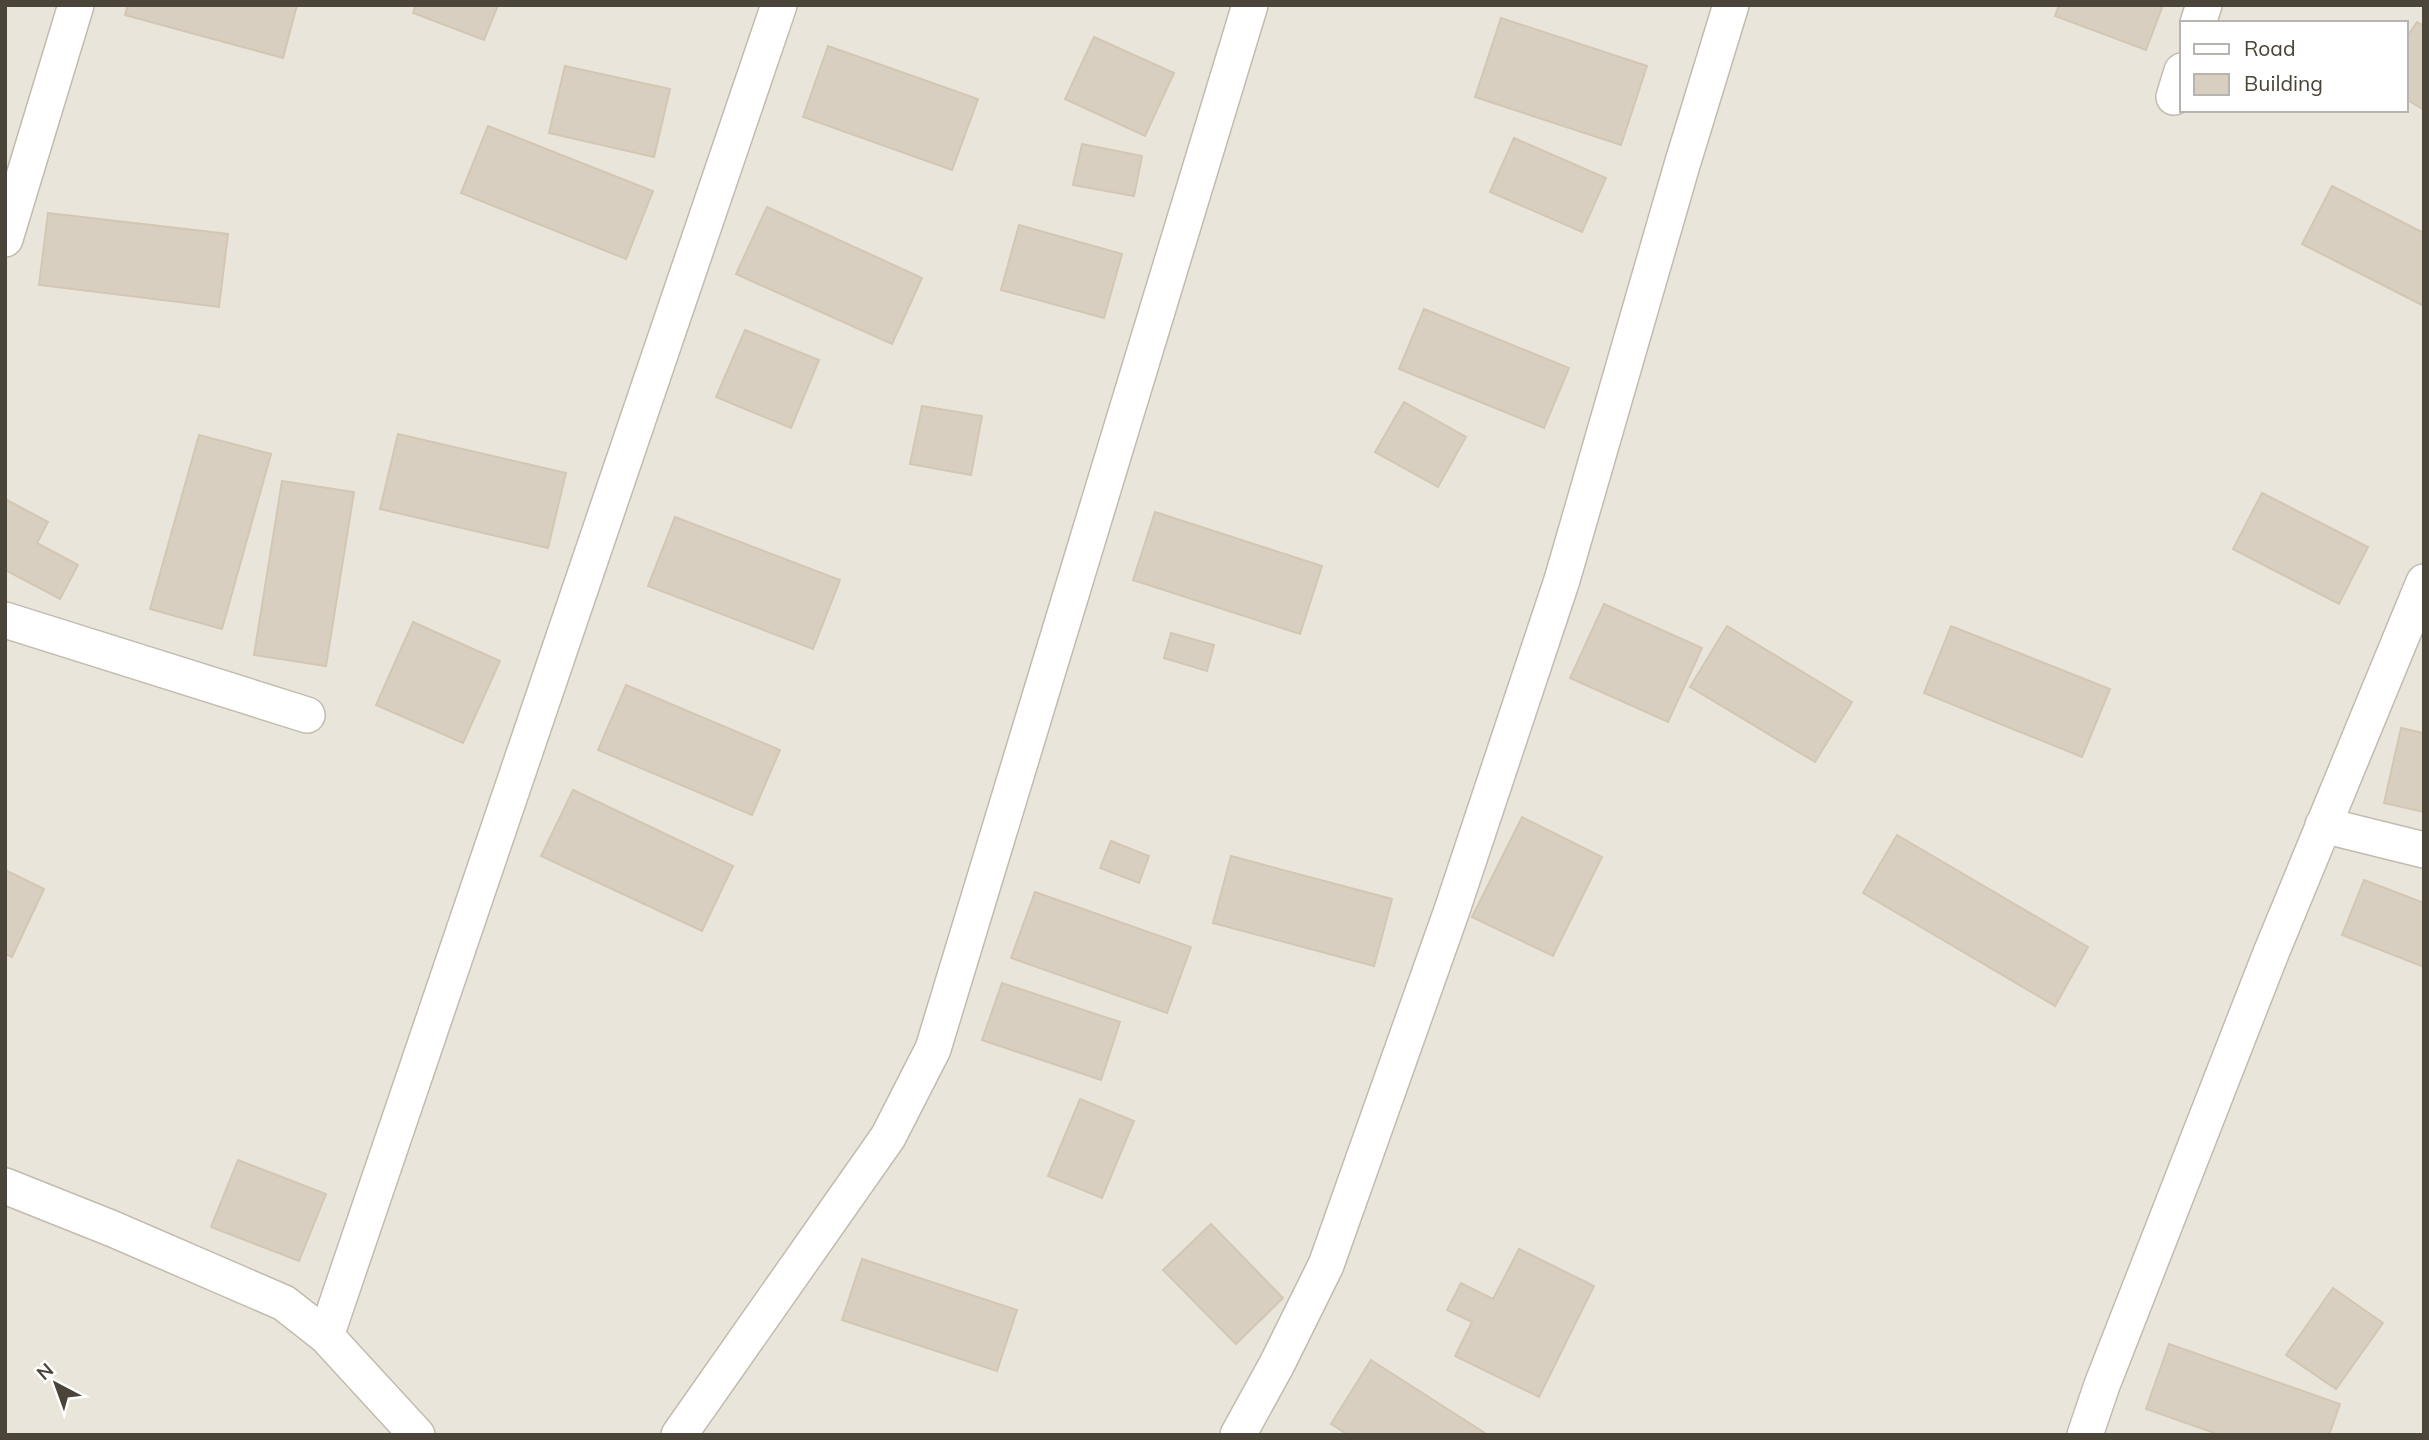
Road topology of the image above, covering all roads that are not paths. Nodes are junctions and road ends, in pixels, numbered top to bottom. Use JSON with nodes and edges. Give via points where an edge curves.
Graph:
{"nodes":[{"id":1,"x":76,"y":5,"type":"edge"},
{"id":2,"x":779,"y":5,"type":"edge"},
{"id":3,"x":1251,"y":5,"type":"edge"},
{"id":4,"x":1731,"y":5,"type":"edge"},
{"id":5,"x":5,"y":239,"type":"edge"},
{"id":6,"x":2424,"y":582,"type":"edge"},
{"id":7,"x":5,"y":620,"type":"edge"},
{"id":8,"x":307,"y":715,"type":"dead end"},
{"id":9,"x":2323,"y":825,"type":"junction"},
{"id":10,"x":2424,"y":850,"type":"edge"},
{"id":11,"x":5,"y":1186,"type":"edge"},
{"id":12,"x":326,"y":1336,"type":"junction"},
{"id":13,"x":417,"y":1435,"type":"edge"},
{"id":14,"x":678,"y":1435,"type":"edge"},
{"id":15,"x":1238,"y":1435,"type":"edge"},
{"id":16,"x":2085,"y":1435,"type":"edge"}],
"edges":[{"from":1,"to":5,"type":"street"},
{"from":2,"to":12,"type":"street"},
{"from":3,"to":14,"type":"street","via":[[933,1049],[888,1137]]},
{"from":4,"to":15,"type":"street","via":[[1562,580],[1452,910],[1326,1265]]},
{"from":6,"to":9,"type":"street"},
{"from":7,"to":8,"type":"street"},
{"from":9,"to":10,"type":"street"},
{"from":9,"to":16,"type":"street"},
{"from":11,"to":12,"type":"street","via":[[284,1303]]},
{"from":12,"to":13,"type":"street"}]}
